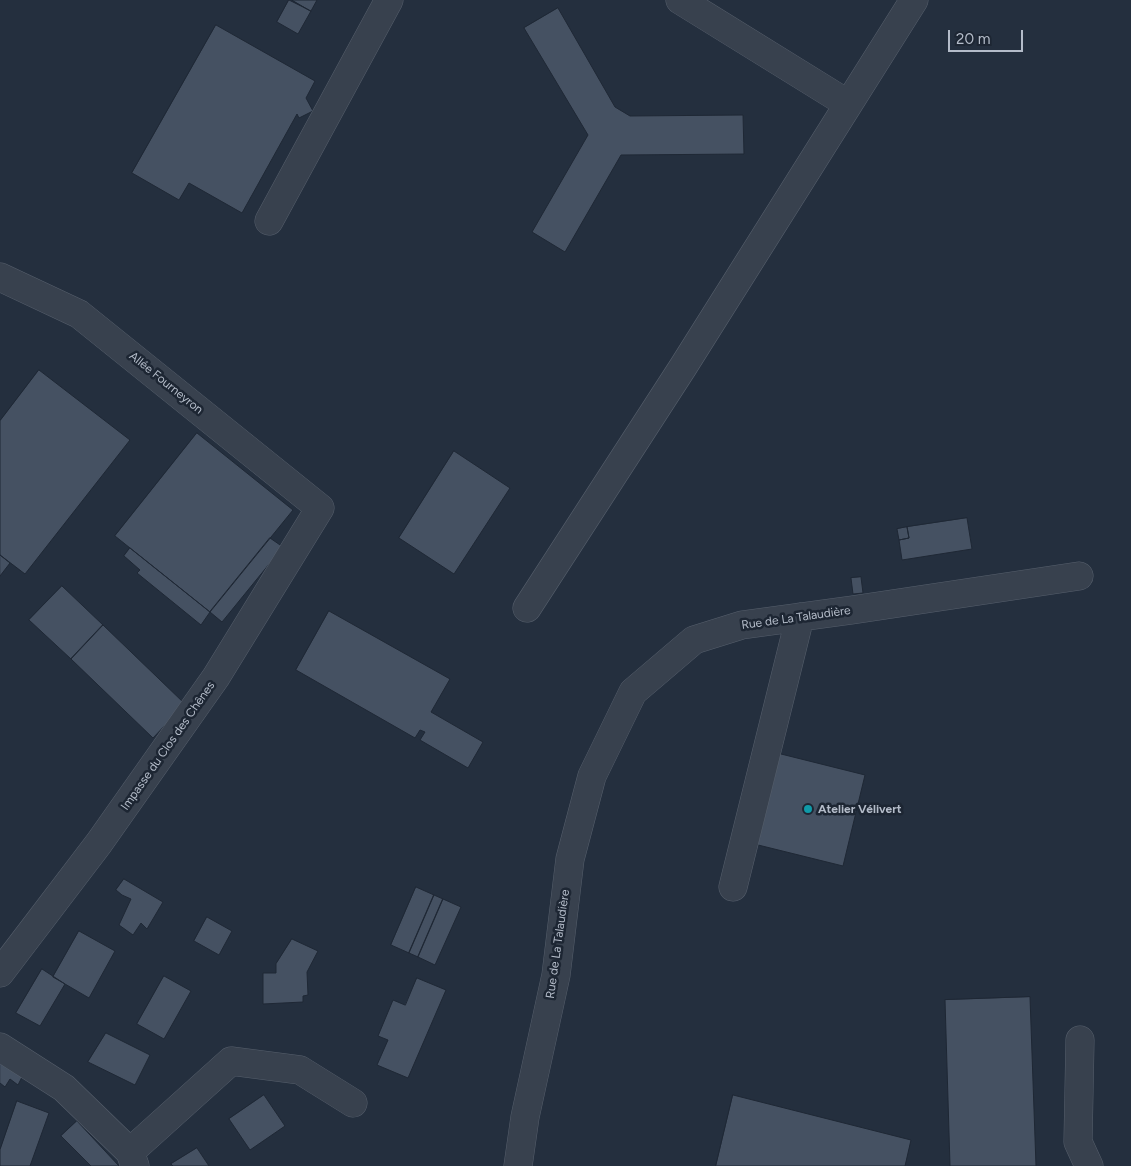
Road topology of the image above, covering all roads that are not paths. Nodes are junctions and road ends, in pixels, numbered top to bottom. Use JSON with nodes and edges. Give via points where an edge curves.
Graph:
{"nodes":[{"id":1,"x":389,"y":0,"type":"edge"},
{"id":2,"x":680,"y":0,"type":"edge"},
{"id":3,"x":914,"y":0,"type":"edge"},
{"id":4,"x":848,"y":104,"type":"junction"},
{"id":5,"x":269,"y":221,"type":"dead end"},
{"id":6,"x":0,"y":278,"type":"edge"},
{"id":7,"x":320,"y":508,"type":"joint"},
{"id":8,"x":1079,"y":576,"type":"dead end"},
{"id":9,"x":527,"y":608,"type":"dead end"},
{"id":10,"x":800,"y":617,"type":"junction"},
{"id":11,"x":733,"y":887,"type":"dead end"},
{"id":12,"x":0,"y":973,"type":"edge"},
{"id":13,"x":1080,"y":1040,"type":"dead end"},
{"id":14,"x":0,"y":1046,"type":"edge"},
{"id":15,"x":353,"y":1103,"type":"dead end"},
{"id":16,"x":132,"y":1159,"type":"edge"},
{"id":17,"x":518,"y":1166,"type":"edge"},
{"id":18,"x":1089,"y":1166,"type":"edge"}],
"edges":[{"from":1,"to":5,"type":"street"},
{"from":2,"to":4,"type":"street"},
{"from":3,"to":4,"type":"street"},
{"from":4,"to":9,"type":"street"},
{"from":6,"to":7,"type":"street","name":"Allée Fourneyron","via":[[79,314]]},
{"from":7,"to":12,"type":"street","name":"Impasse du Clos des Chênes","via":[[216,677],[99,843]]},
{"from":8,"to":10,"type":"street","name":"Rue de La Talaudière"},
{"from":10,"to":11,"type":"street"},
{"from":10,"to":17,"type":"street","name":"Rue de La Talaudière","via":[[742,625],[694,640],[633,692],[592,776],[570,859],[556,975],[525,1117]]},
{"from":13,"to":18,"type":"street","via":[[1078,1142]]},
{"from":14,"to":16,"type":"street","via":[[64,1088]]},
{"from":15,"to":16,"type":"street","via":[[300,1070],[231,1061]]}]}
